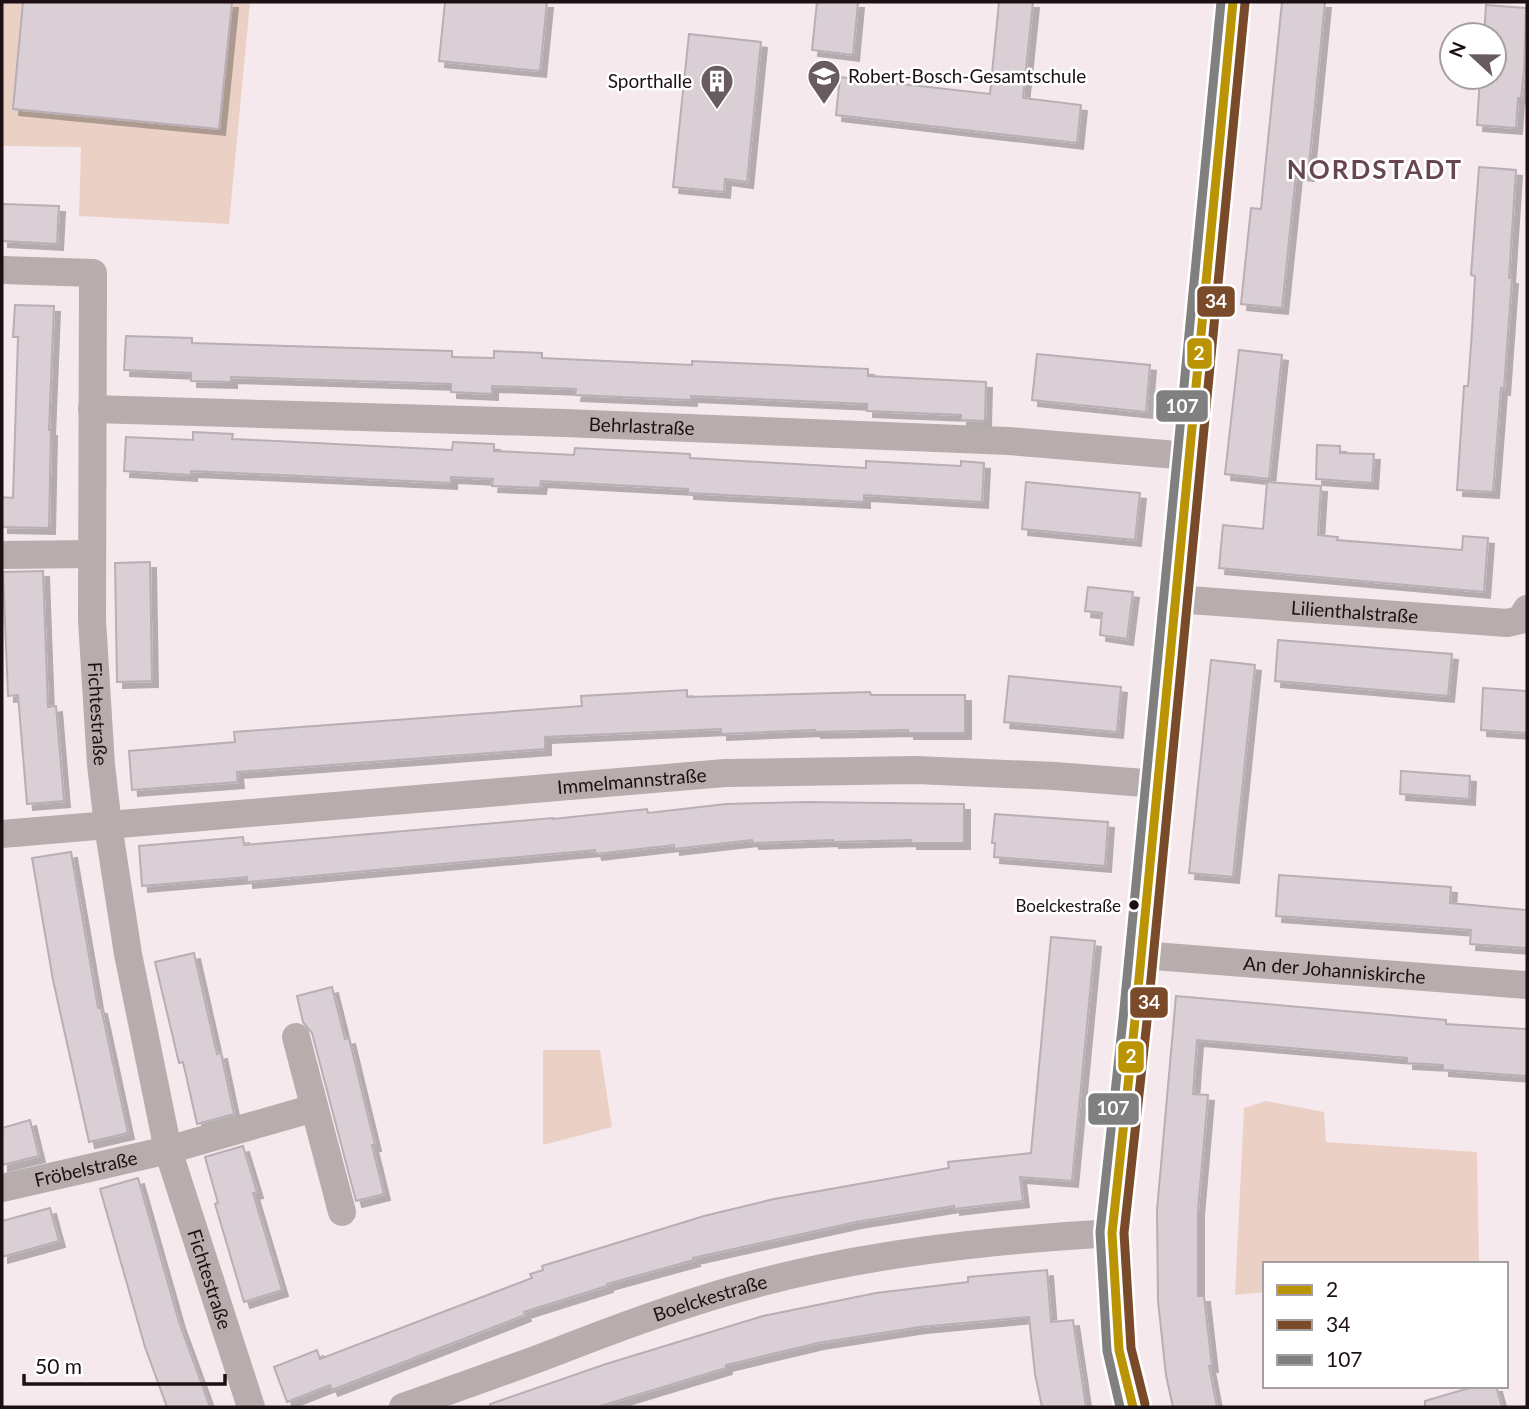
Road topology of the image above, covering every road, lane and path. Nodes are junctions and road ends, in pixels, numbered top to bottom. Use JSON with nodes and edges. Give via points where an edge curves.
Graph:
{"nodes":[{"id":1,"x":1234,"y":2,"type":"edge"},
{"id":2,"x":2,"y":270,"type":"edge"},
{"id":3,"x":92,"y":409,"type":"junction"},
{"id":4,"x":1189,"y":456,"type":"junction"},
{"id":5,"x":91,"y":554,"type":"junction"},
{"id":6,"x":2,"y":555,"type":"edge"},
{"id":7,"x":1175,"y":599,"type":"junction"},
{"id":8,"x":1527,"y":609,"type":"edge"},
{"id":9,"x":1157,"y":784,"type":"junction"},
{"id":10,"x":108,"y":825,"type":"junction"},
{"id":11,"x":2,"y":834,"type":"edge"},
{"id":12,"x":1141,"y":955,"type":"junction"},
{"id":13,"x":1527,"y":985,"type":"edge"},
{"id":14,"x":296,"y":1037,"type":"dead end"},
{"id":15,"x":314,"y":1108,"type":"junction"},
{"id":16,"x":168,"y":1150,"type":"junction"},
{"id":17,"x":2,"y":1188,"type":"edge"},
{"id":18,"x":342,"y":1212,"type":"dead end"},
{"id":19,"x":1112,"y":1233,"type":"junction"},
{"id":20,"x":251,"y":1407,"type":"edge"},
{"id":21,"x":403,"y":1407,"type":"edge"},
{"id":22,"x":1133,"y":1407,"type":"edge"}],
"edges":[{"from":1,"to":4,"type":"street"},
{"from":2,"to":3,"type":"street","name":"Fichtestraße","via":[[93,273]]},
{"from":3,"to":4,"type":"street","name":"Behrlastraße","via":[[1009,441]]},
{"from":3,"to":5,"type":"street","name":"Fichtestraße"},
{"from":4,"to":7,"type":"street"},
{"from":5,"to":6,"type":"street"},
{"from":5,"to":10,"type":"street","name":"Fichtestraße","via":[[96,697]]},
{"from":7,"to":8,"type":"street","name":"Lilienthalstraße","via":[[1507,623],[1520,621]]},
{"from":7,"to":9,"type":"street"},
{"from":9,"to":10,"type":"street","name":"Immelmannstraße","via":[[980,772],[790,770],[656,777]]},
{"from":9,"to":12,"type":"street"},
{"from":10,"to":11,"type":"street","name":"Immelmannstraße"},
{"from":10,"to":16,"type":"street","name":"Fichtestraße","via":[[128,954]]},
{"from":12,"to":13,"type":"street","name":"An der Johanniskirche"},
{"from":12,"to":19,"type":"street"},
{"from":14,"to":15,"type":"street"},
{"from":15,"to":16,"type":"street"},
{"from":15,"to":18,"type":"street"},
{"from":16,"to":17,"type":"street","name":"Fröbelstraße"},
{"from":16,"to":20,"type":"street","name":"Fichtestraße"},
{"from":19,"to":21,"type":"street","name":"Boelckestraße","via":[[959,1246],[778,1278],[622,1326]]},
{"from":19,"to":22,"type":"street","via":[[1118,1340]]}]}
